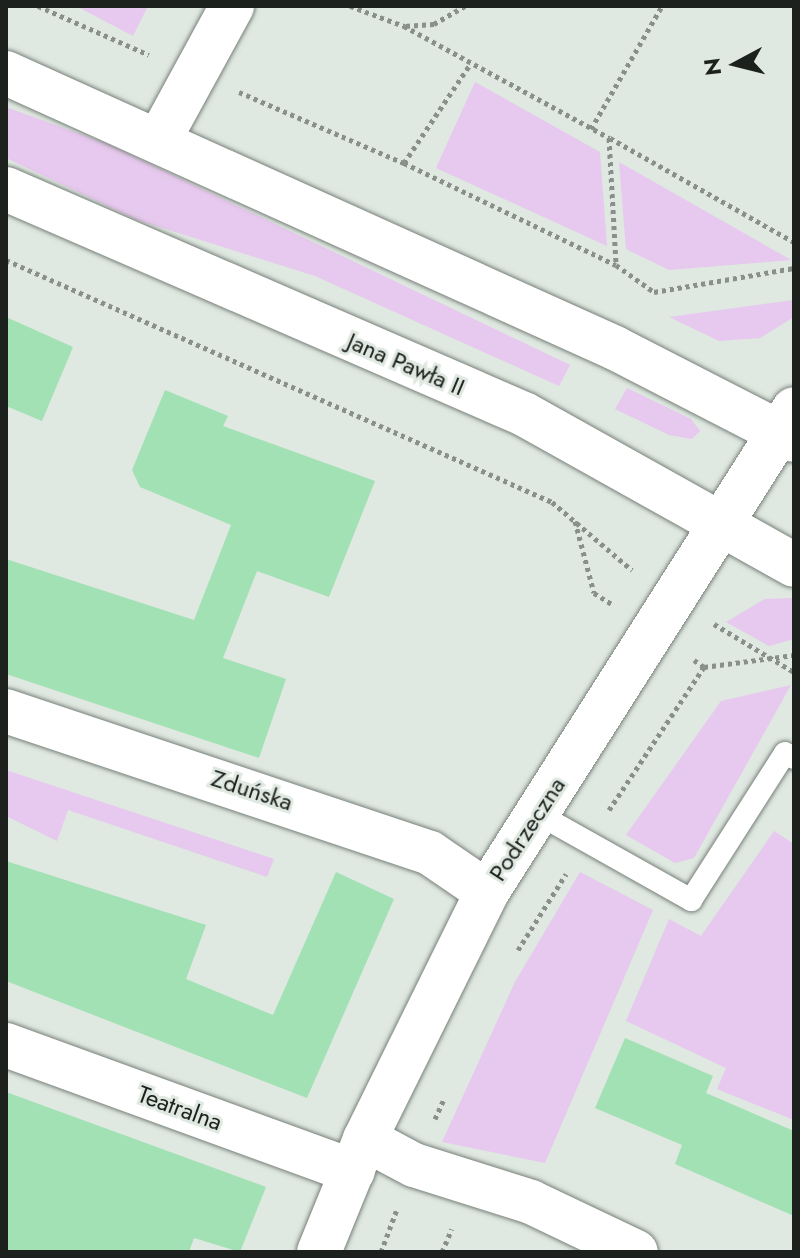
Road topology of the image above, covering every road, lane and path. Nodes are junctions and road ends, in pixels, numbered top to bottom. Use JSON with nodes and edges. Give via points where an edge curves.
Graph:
{"nodes":[{"id":1,"x":38,"y":6,"type":"edge"},
{"id":2,"x":232,"y":6,"type":"edge"},
{"id":3,"x":350,"y":6,"type":"edge"},
{"id":4,"x":465,"y":6,"type":"edge"},
{"id":5,"x":662,"y":6,"type":"edge"},
{"id":6,"x":404,"y":26,"type":"junction"},
{"id":7,"x":469,"y":66,"type":"junction"},
{"id":8,"x":6,"y":73,"type":"edge"},
{"id":9,"x":194,"y":75,"type":"junction"},
{"id":10,"x":591,"y":129,"type":"junction"},
{"id":11,"x":609,"y":138,"type":"junction"},
{"id":12,"x":159,"y":140,"type":"junction"},
{"id":13,"x":404,"y":163,"type":"junction"},
{"id":14,"x":6,"y":189,"type":"edge"},
{"id":15,"x":794,"y":242,"type":"edge"},
{"id":16,"x":6,"y":260,"type":"edge"},
{"id":17,"x":616,"y":265,"type":"junction"},
{"id":18,"x":794,"y":268,"type":"edge"},
{"id":19,"x":789,"y":427,"type":"edge"},
{"id":20,"x":721,"y":522,"type":"junction"},
{"id":21,"x":794,"y":565,"type":"edge"},
{"id":22,"x":675,"y":600,"type":"junction"},
{"id":23,"x":794,"y":655,"type":"edge"},
{"id":24,"x":770,"y":658,"type":"junction"},
{"id":25,"x":794,"y":672,"type":"edge"},
{"id":26,"x":6,"y":711,"type":"edge"},
{"id":27,"x":794,"y":758,"type":"edge"},
{"id":28,"x":538,"y":814,"type":"junction"},
{"id":29,"x":588,"y":844,"type":"junction"},
{"id":30,"x":487,"y":892,"type":"junction"},
{"id":31,"x":511,"y":962,"type":"dead end"},
{"id":32,"x":6,"y":1045,"type":"edge"},
{"id":33,"x":450,"y":1087,"type":"dead end"},
{"id":34,"x":359,"y":1155,"type":"junction"},
{"id":35,"x":414,"y":1165,"type":"junction"},
{"id":36,"x":319,"y":1252,"type":"edge"},
{"id":37,"x":381,"y":1252,"type":"edge"},
{"id":38,"x":636,"y":1252,"type":"edge"}],
"edges":[{"from":1,"to":9,"type":"path"},
{"from":2,"to":9,"type":"street"},
{"from":3,"to":6,"type":"path"},
{"from":4,"to":6,"type":"path","via":[[434,24]]},
{"from":5,"to":10,"type":"path"},
{"from":6,"to":7,"type":"path"},
{"from":7,"to":10,"type":"path"},
{"from":7,"to":13,"type":"path"},
{"from":8,"to":12,"type":"street"},
{"from":9,"to":12,"type":"street"},
{"from":9,"to":13,"type":"path"},
{"from":10,"to":11,"type":"path"},
{"from":11,"to":15,"type":"path"},
{"from":11,"to":17,"type":"path"},
{"from":12,"to":19,"type":"street"},
{"from":13,"to":17,"type":"path"},
{"from":14,"to":20,"type":"street","name":"Jana Pawła II","via":[[524,414]]},
{"from":16,"to":22,"type":"path","via":[[552,502]]},
{"from":17,"to":18,"type":"path","via":[[654,292]]},
{"from":19,"to":20,"type":"street","name":"Podrzeczna"},
{"from":20,"to":21,"type":"street","name":"Jana Pawła II"},
{"from":20,"to":22,"type":"street","name":"Podrzeczna"},
{"from":22,"to":24,"type":"path"},
{"from":22,"to":28,"type":"street","name":"Podrzeczna"},
{"from":23,"to":24,"type":"path"},
{"from":24,"to":25,"type":"path"},
{"from":24,"to":29,"type":"path","via":[[704,667]]},
{"from":26,"to":30,"type":"street","name":"Zduńska","via":[[430,853]]},
{"from":27,"to":29,"type":"lane","via":[[785,753],[691,900]]},
{"from":28,"to":29,"type":"lane"},
{"from":28,"to":30,"type":"street","name":"Podrzeczna"},
{"from":29,"to":31,"type":"path"},
{"from":30,"to":34,"type":"street","name":"Podrzeczna"},
{"from":32,"to":34,"type":"street","name":"Teatralna"},
{"from":33,"to":35,"type":"path"},
{"from":34,"to":35,"type":"street","name":"Teatralna"},
{"from":34,"to":36,"type":"street","name":"Podrzeczna"},
{"from":35,"to":37,"type":"path"},
{"from":35,"to":38,"type":"street","name":"Teatralna","via":[[531,1202]]}]}
